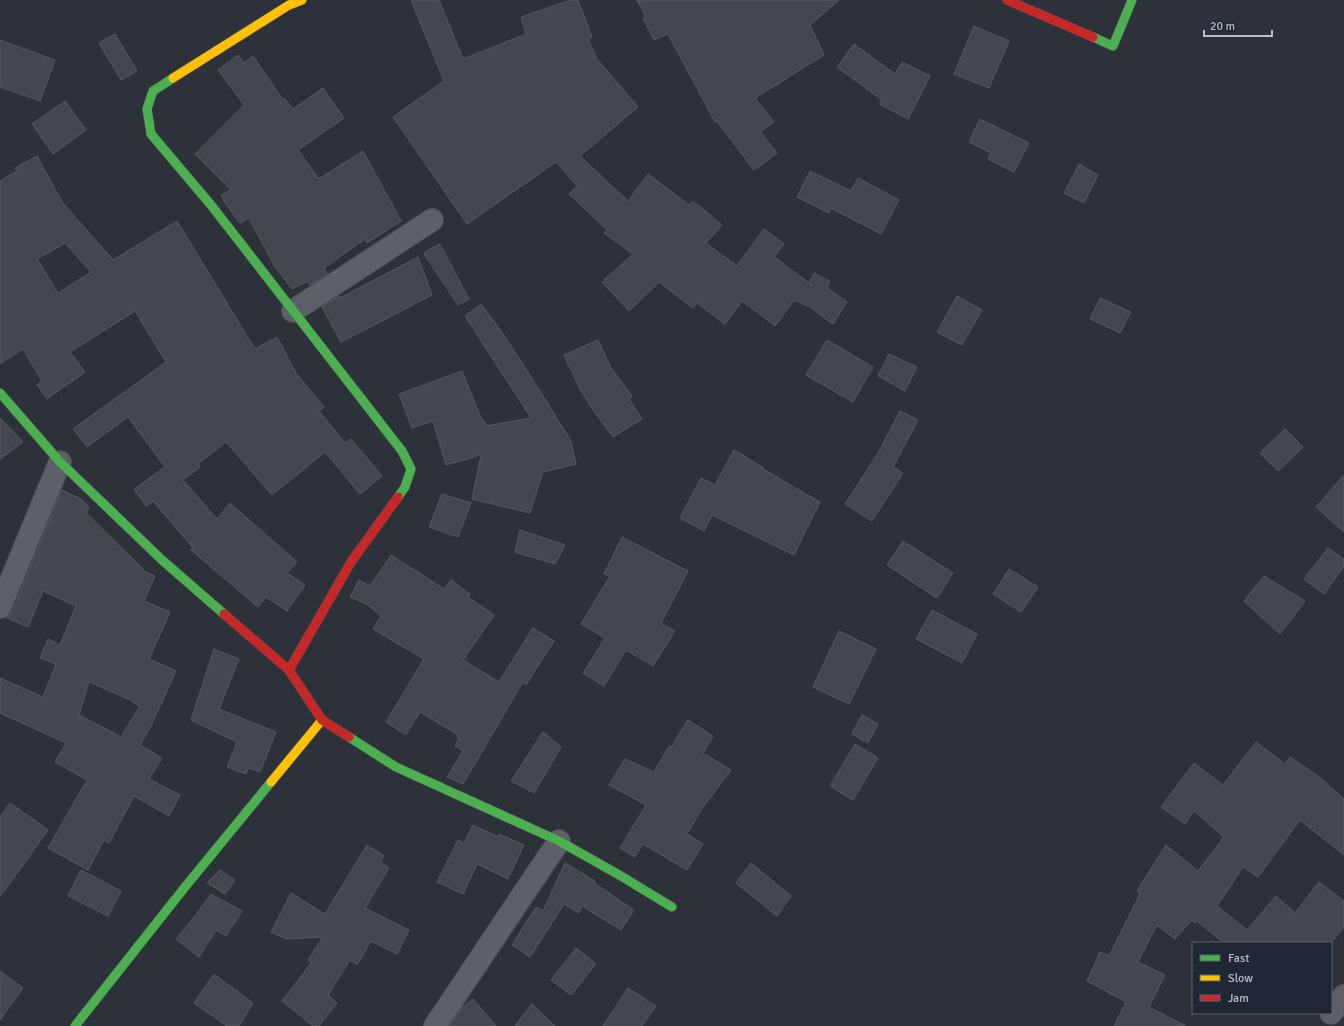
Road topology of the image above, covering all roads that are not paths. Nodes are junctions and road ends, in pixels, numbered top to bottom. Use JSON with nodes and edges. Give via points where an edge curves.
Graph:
{"nodes":[{"id":1,"x":302,"y":0,"type":"edge"},
{"id":2,"x":1007,"y":0,"type":"edge"},
{"id":3,"x":1132,"y":0,"type":"edge"},
{"id":4,"x":432,"y":220,"type":"dead end"},
{"id":5,"x":293,"y":310,"type":"junction"},
{"id":6,"x":0,"y":393,"type":"edge"},
{"id":7,"x":60,"y":462,"type":"junction"},
{"id":8,"x":0,"y":607,"type":"edge"},
{"id":9,"x":289,"y":670,"type":"junction"},
{"id":10,"x":322,"y":720,"type":"junction"},
{"id":11,"x":559,"y":841,"type":"junction"},
{"id":12,"x":672,"y":908,"type":"dead end"},
{"id":13,"x":1344,"y":996,"type":"edge"},
{"id":14,"x":1332,"y":1012,"type":"edge"},
{"id":15,"x":1330,"y":1014,"type":"edge"},
{"id":16,"x":75,"y":1026,"type":"edge"},
{"id":17,"x":435,"y":1026,"type":"edge"},
{"id":18,"x":1321,"y":1026,"type":"edge"}],
"edges":[{"from":1,"to":5,"type":"street","via":[[289,5],[153,92],[147,109],[151,134],[212,204]]},
{"from":2,"to":3,"type":"street","via":[[1113,46]]},
{"from":4,"to":5,"type":"street"},
{"from":5,"to":9,"type":"street","via":[[402,452],[411,469],[405,487],[351,562]]},
{"from":6,"to":7,"type":"street"},
{"from":7,"to":8,"type":"street"},
{"from":7,"to":9,"type":"street","via":[[162,560]]},
{"from":9,"to":10,"type":"street"},
{"from":10,"to":11,"type":"street","via":[[396,767]]},
{"from":10,"to":16,"type":"street"},
{"from":11,"to":12,"type":"street"},
{"from":11,"to":17,"type":"street"},
{"from":13,"to":14,"type":"street"},
{"from":15,"to":18,"type":"street"}]}
